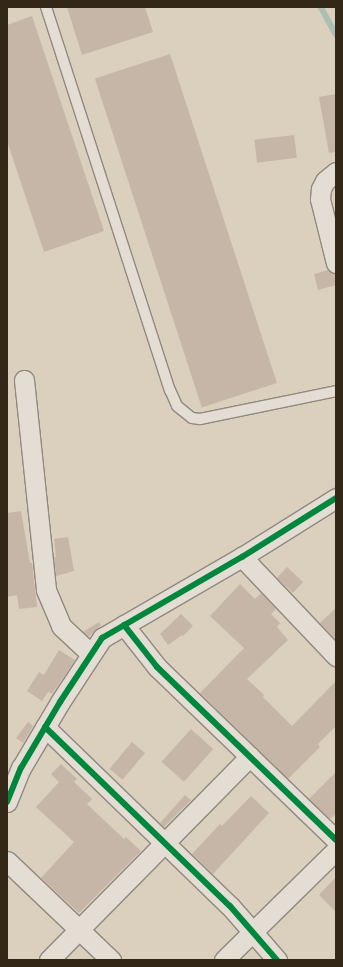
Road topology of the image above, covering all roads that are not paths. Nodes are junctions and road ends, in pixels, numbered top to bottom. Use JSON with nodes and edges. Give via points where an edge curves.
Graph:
{"nodes":[{"id":1,"x":46,"y":7,"type":"edge"},
{"id":2,"x":336,"y":172,"type":"edge"},
{"id":3,"x":336,"y":263,"type":"edge"},
{"id":4,"x":24,"y":380,"type":"dead end"},
{"id":5,"x":336,"y":391,"type":"edge"},
{"id":6,"x":336,"y":498,"type":"edge"},
{"id":7,"x":242,"y":557,"type":"junction"},
{"id":8,"x":124,"y":625,"type":"junction"},
{"id":9,"x":92,"y":654,"type":"junction"},
{"id":10,"x":336,"y":656,"type":"edge"},
{"id":11,"x":45,"y":727,"type":"junction"},
{"id":12,"x":250,"y":756,"type":"junction"},
{"id":13,"x":7,"y":802,"type":"edge"},
{"id":14,"x":336,"y":840,"type":"edge"},
{"id":15,"x":165,"y":842,"type":"junction"},
{"id":16,"x":336,"y":850,"type":"edge"},
{"id":17,"x":7,"y":861,"type":"edge"},
{"id":18,"x":79,"y":930,"type":"junction"},
{"id":19,"x":252,"y":932,"type":"junction"},
{"id":20,"x":49,"y":960,"type":"edge"},
{"id":21,"x":111,"y":960,"type":"edge"},
{"id":22,"x":224,"y":960,"type":"edge"},
{"id":23,"x":277,"y":960,"type":"edge"}],
"edges":[{"from":1,"to":5,"type":"lane","via":[[167,383],[177,406],[184,414],[200,419]]},
{"from":2,"to":3,"type":"street","via":[[325,181],[320,199]]},
{"from":4,"to":9,"type":"street","via":[[46,590],[61,626]]},
{"from":6,"to":7,"type":"street"},
{"from":7,"to":8,"type":"street"},
{"from":7,"to":10,"type":"street"},
{"from":8,"to":9,"type":"street","via":[[102,638]]},
{"from":8,"to":12,"type":"street","via":[[158,667]]},
{"from":9,"to":11,"type":"street"},
{"from":11,"to":13,"type":"street","via":[[21,768]]},
{"from":11,"to":15,"type":"street"},
{"from":12,"to":14,"type":"street"},
{"from":12,"to":15,"type":"street"},
{"from":15,"to":18,"type":"street"},
{"from":15,"to":19,"type":"street","via":[[230,906]]},
{"from":16,"to":19,"type":"street"},
{"from":17,"to":18,"type":"street"},
{"from":18,"to":20,"type":"street"},
{"from":18,"to":21,"type":"street"},
{"from":19,"to":22,"type":"street"},
{"from":19,"to":23,"type":"street"}]}
